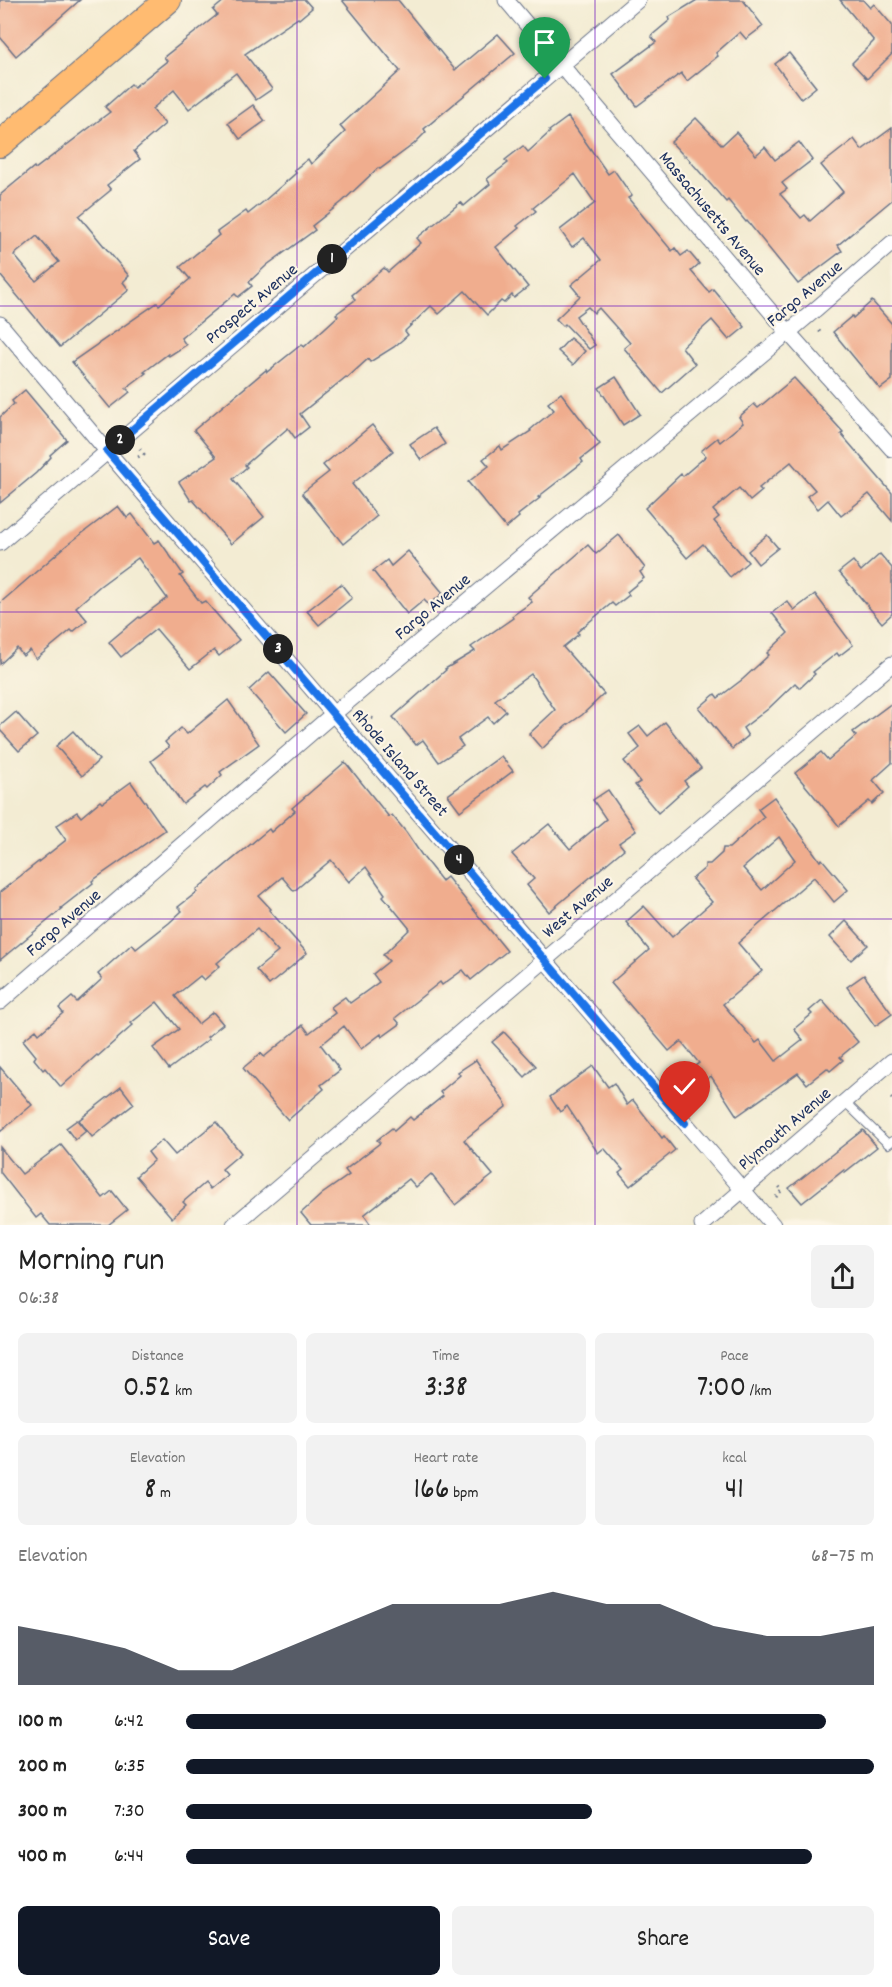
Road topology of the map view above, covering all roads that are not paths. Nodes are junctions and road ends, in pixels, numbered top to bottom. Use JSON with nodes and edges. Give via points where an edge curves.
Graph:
{"nodes":[{"id":1,"x":168,"y":0,"type":"edge"},
{"id":2,"x":506,"y":0,"type":"edge"},
{"id":3,"x":638,"y":0,"type":"edge"},
{"id":4,"x":562,"y":64,"type":"junction"},
{"id":5,"x":0,"y":144,"type":"edge"},
{"id":6,"x":892,"y":243,"type":"edge"},
{"id":7,"x":0,"y":324,"type":"edge"},
{"id":8,"x":788,"y":332,"type":"junction"},
{"id":9,"x":892,"y":449,"type":"edge"},
{"id":10,"x":107,"y":451,"type":"junction"},
{"id":11,"x":0,"y":543,"type":"edge"},
{"id":12,"x":892,"y":664,"type":"edge"},
{"id":13,"x":334,"y":714,"type":"junction"},
{"id":14,"x":544,"y":960,"type":"junction"},
{"id":15,"x":0,"y":1002,"type":"edge"},
{"id":16,"x":892,"y":1061,"type":"edge"},
{"id":17,"x":845,"y":1102,"type":"junction"},
{"id":18,"x":891,"y":1145,"type":"edge"},
{"id":19,"x":743,"y":1190,"type":"junction"},
{"id":20,"x":234,"y":1225,"type":"edge"},
{"id":21,"x":702,"y":1225,"type":"edge"},
{"id":22,"x":773,"y":1225,"type":"edge"}],
"edges":[{"from":1,"to":5,"type":"main road"},
{"from":2,"to":4,"type":"street","name":"Massachusetts Avenue"},
{"from":3,"to":4,"type":"street","name":"Prospect Avenue"},
{"from":4,"to":8,"type":"street","name":"Massachusetts Avenue"},
{"from":4,"to":10,"type":"street","name":"Prospect Avenue"},
{"from":6,"to":8,"type":"street","name":"Fargo Avenue"},
{"from":7,"to":10,"type":"street","name":"Rhode Island Street"},
{"from":8,"to":9,"type":"street","name":"Massachusetts Avenue"},
{"from":8,"to":13,"type":"street","name":"Fargo Avenue"},
{"from":10,"to":11,"type":"street","name":"Prospect Avenue"},
{"from":10,"to":13,"type":"street","name":"Rhode Island Street"},
{"from":12,"to":14,"type":"street","name":"West Avenue"},
{"from":13,"to":14,"type":"street","name":"Rhode Island Street"},
{"from":13,"to":15,"type":"street","name":"Fargo Avenue"},
{"from":14,"to":19,"type":"street","name":"Rhode Island Street"},
{"from":14,"to":20,"type":"street","name":"West Avenue"},
{"from":16,"to":17,"type":"street","name":"Plymouth Avenue"},
{"from":17,"to":18,"type":"lane"},
{"from":17,"to":19,"type":"street","name":"Plymouth Avenue"},
{"from":19,"to":21,"type":"street","name":"Plymouth Avenue"},
{"from":19,"to":22,"type":"street","name":"Rhode Island Street"}]}
